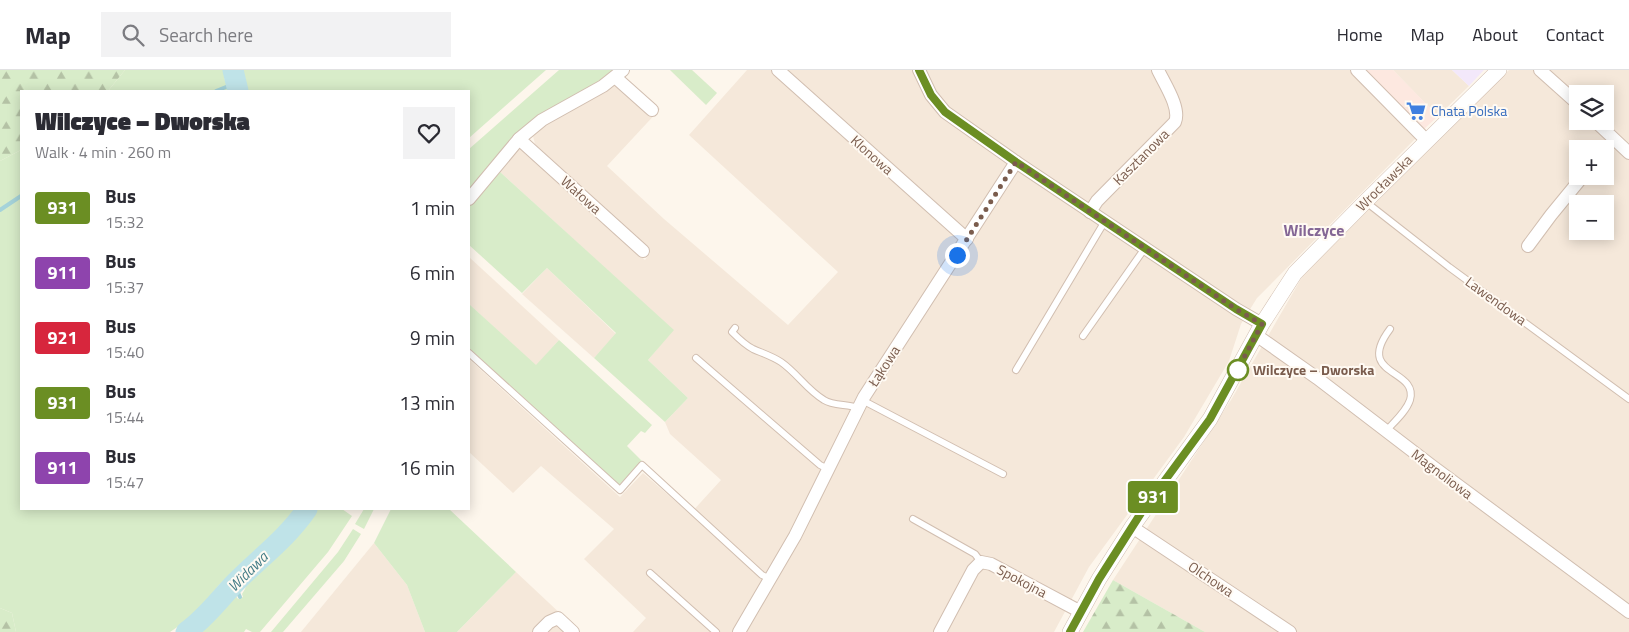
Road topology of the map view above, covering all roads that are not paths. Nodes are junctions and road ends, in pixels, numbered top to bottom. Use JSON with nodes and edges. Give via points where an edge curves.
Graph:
{"nodes":[{"id":1,"x":778,"y":70,"type":"edge"},
{"id":2,"x":919,"y":70,"type":"edge"},
{"id":3,"x":1158,"y":70,"type":"edge"},
{"id":4,"x":1357,"y":70,"type":"edge"},
{"id":5,"x":1499,"y":70,"type":"edge"},
{"id":6,"x":1540,"y":70,"type":"edge"},
{"id":7,"x":619,"y":73,"type":"edge"},
{"id":8,"x":1569,"y":96,"type":"edge"},
{"id":9,"x":652,"y":110,"type":"dead end"},
{"id":10,"x":1604,"y":130,"type":"edge"},
{"id":11,"x":519,"y":139,"type":"junction"},
{"id":12,"x":1614,"y":139,"type":"joint"},
{"id":13,"x":1427,"y":141,"type":"junction"},
{"id":14,"x":1629,"y":153,"type":"edge"},
{"id":15,"x":1016,"y":162,"type":"junction"},
{"id":16,"x":1575,"y":185,"type":"edge"},
{"id":17,"x":470,"y":198,"type":"edge"},
{"id":18,"x":1365,"y":202,"type":"junction"},
{"id":19,"x":1090,"y":212,"type":"junction"},
{"id":20,"x":1105,"y":221,"type":"junction"},
{"id":21,"x":967,"y":239,"type":"junction"},
{"id":22,"x":1528,"y":246,"type":"dead end"},
{"id":23,"x":1145,"y":248,"type":"junction"},
{"id":24,"x":643,"y":251,"type":"dead end"},
{"id":25,"x":735,"y":328,"type":"dead end"},
{"id":26,"x":1390,"y":329,"type":"dead end"},
{"id":27,"x":1259,"y":330,"type":"junction"},
{"id":28,"x":1083,"y":336,"type":"dead end"},
{"id":29,"x":470,"y":354,"type":"edge"},
{"id":30,"x":696,"y":358,"type":"dead end"},
{"id":31,"x":1016,"y":370,"type":"dead end"},
{"id":32,"x":1629,"y":399,"type":"edge"},
{"id":33,"x":860,"y":404,"type":"junction"},
{"id":34,"x":1386,"y":431,"type":"junction"},
{"id":35,"x":828,"y":469,"type":"junction"},
{"id":36,"x":1004,"y":474,"type":"dead end"},
{"id":37,"x":913,"y":519,"type":"dead end"},
{"id":38,"x":1132,"y":527,"type":"junction"},
{"id":39,"x":981,"y":562,"type":"junction"},
{"id":40,"x":650,"y":573,"type":"dead end"},
{"id":41,"x":770,"y":580,"type":"junction"},
{"id":42,"x":1080,"y":612,"type":"junction"},
{"id":43,"x":1629,"y":612,"type":"edge"},
{"id":44,"x":539,"y":632,"type":"edge"},
{"id":45,"x":573,"y":632,"type":"edge"},
{"id":46,"x":716,"y":632,"type":"edge"},
{"id":47,"x":739,"y":632,"type":"edge"},
{"id":48,"x":940,"y":632,"type":"edge"},
{"id":49,"x":1070,"y":632,"type":"edge"},
{"id":50,"x":1290,"y":632,"type":"edge"}],
"edges":[{"from":1,"to":21,"type":"street","name":"Klonowa"},
{"from":2,"to":15,"type":"street","name":"Magnoliowa","via":[[931,95],[945,112]]},
{"from":3,"to":19,"type":"street","name":"Kasztanowa","via":[[1175,106],[1177,118]]},
{"from":4,"to":13,"type":"street"},
{"from":5,"to":13,"type":"street","name":"Wrocławska"},
{"from":6,"to":8,"type":"street"},
{"from":7,"to":9,"type":"street"},
{"from":7,"to":11,"type":"street","via":[[603,86],[542,120]]},
{"from":10,"to":12,"type":"street"},
{"from":11,"to":17,"type":"street"},
{"from":11,"to":24,"type":"street","name":"Wałowa"},
{"from":12,"to":14,"type":"street"},
{"from":13,"to":18,"type":"street","name":"Wrocławska"},
{"from":15,"to":19,"type":"street","name":"Magnoliowa"},
{"from":15,"to":21,"type":"street","name":"Łąkowa"},
{"from":16,"to":22,"type":"street"},
{"from":18,"to":27,"type":"street","name":"Wrocławska","via":[[1296,273]]},
{"from":18,"to":32,"type":"lane","name":"Lawendowa"},
{"from":19,"to":20,"type":"street","name":"Magnoliowa"},
{"from":20,"to":23,"type":"street","name":"Magnoliowa"},
{"from":20,"to":31,"type":"lane"},
{"from":21,"to":33,"type":"street","name":"Łąkowa"},
{"from":23,"to":27,"type":"street","name":"Magnoliowa","via":[[1236,309]]},
{"from":23,"to":28,"type":"lane"},
{"from":25,"to":33,"type":"lane","via":[[732,332],[741,341],[782,363],[826,401]]},
{"from":26,"to":34,"type":"lane","via":[[1379,347],[1379,358],[1405,382],[1410,398]]},
{"from":27,"to":34,"type":"street","name":"Magnoliowa"},
{"from":27,"to":38,"type":"street","name":"Wrocławska","via":[[1210,419]]},
{"from":29,"to":41,"type":"lane","via":[[620,490],[642,466]]},
{"from":30,"to":35,"type":"lane","via":[[820,466]]},
{"from":33,"to":35,"type":"street","name":"Łąkowa"},
{"from":33,"to":36,"type":"lane"},
{"from":34,"to":43,"type":"street","name":"Magnoliowa"},
{"from":35,"to":41,"type":"street","name":"Łąkowa"},
{"from":37,"to":39,"type":"lane","via":[[975,554]]},
{"from":38,"to":42,"type":"street","name":"Wrocławska"},
{"from":38,"to":50,"type":"street","name":"Olchowa"},
{"from":39,"to":42,"type":"street","name":"Spokojna","via":[[991,564]]},
{"from":39,"to":48,"type":"street","name":"Spokojna","via":[[973,570]]},
{"from":40,"to":46,"type":"lane"},
{"from":41,"to":47,"type":"street","name":"Łąkowa"},
{"from":42,"to":49,"type":"street","name":"Wrocławska"},
{"from":44,"to":45,"type":"street","via":[[558,618]]}]}
